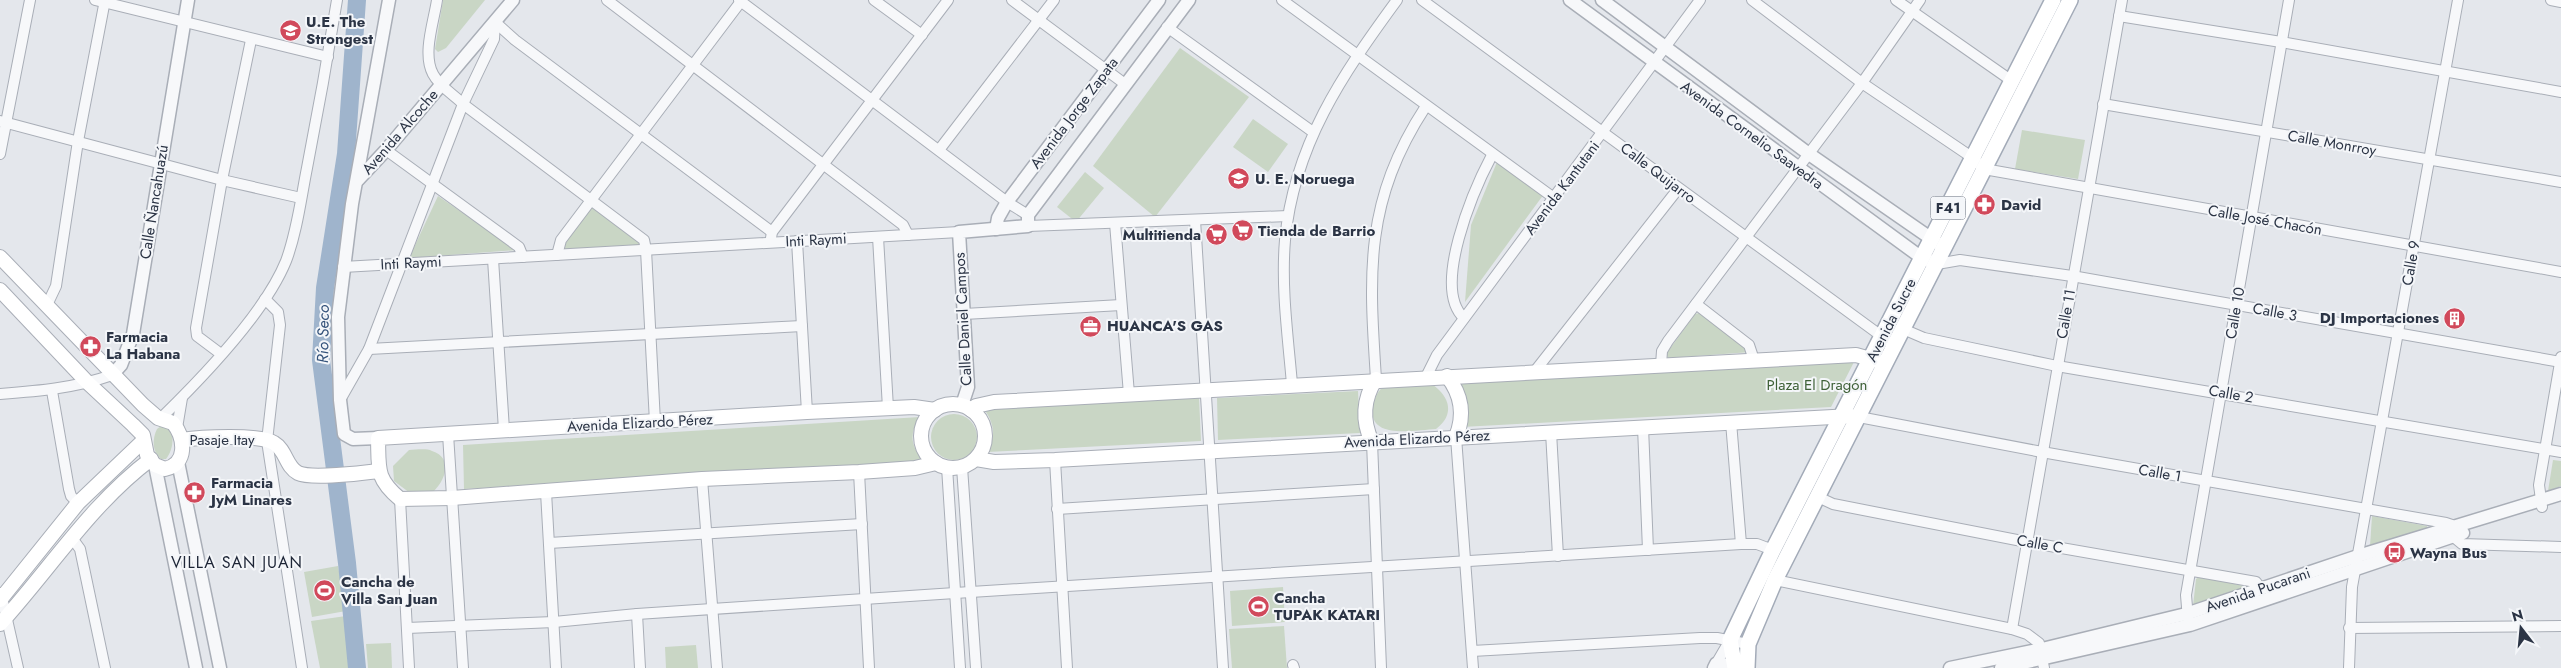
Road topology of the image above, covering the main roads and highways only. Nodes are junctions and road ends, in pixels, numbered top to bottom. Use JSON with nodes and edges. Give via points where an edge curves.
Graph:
{"nodes":[{"id":1,"x":2070,"y":0,"type":"edge"},
{"id":2,"x":2049,"y":2,"type":"edge"},
{"id":3,"x":0,"y":257,"type":"edge"},
{"id":4,"x":0,"y":290,"type":"edge"},
{"id":5,"x":1871,"y":358,"type":"junction"},
{"id":6,"x":1886,"y":364,"type":"junction"},
{"id":7,"x":1447,"y":376,"type":"junction"},
{"id":8,"x":1376,"y":379,"type":"junction"},
{"id":9,"x":967,"y":407,"type":"junction"},
{"id":10,"x":935,"y":410,"type":"junction"},
{"id":11,"x":1842,"y":416,"type":"junction"},
{"id":12,"x":1859,"y":417,"type":"junction"},
{"id":13,"x":159,"y":418,"type":"junction"},
{"id":14,"x":180,"y":434,"type":"junction"},
{"id":15,"x":1456,"y":437,"type":"junction"},
{"id":16,"x":143,"y":438,"type":"junction"},
{"id":17,"x":1372,"y":442,"type":"junction"},
{"id":18,"x":976,"y":458,"type":"junction"},
{"id":19,"x":153,"y":462,"type":"junction"},
{"id":20,"x":941,"y":465,"type":"junction"},
{"id":21,"x":379,"y":471,"type":"junction"},
{"id":22,"x":1,"y":596,"type":"edge"},
{"id":23,"x":3,"y":620,"type":"edge"},
{"id":24,"x":1743,"y":667,"type":"edge"}],
"edges":[{"from":1,"to":6,"type":"main road","name":"Avenida Sucre","number":"F41"},
{"from":2,"to":5,"type":"main road","name":"Avenida Sucre","number":"F41"},
{"from":3,"to":13,"type":"main road","via":[[112,375]]},
{"from":4,"to":16,"type":"main road"},
{"from":5,"to":6,"type":"main road"},
{"from":5,"to":7,"type":"main road","via":[[1856,354]]},
{"from":5,"to":11,"type":"main road","name":"Avenida Sucre","number":"F41"},
{"from":6,"to":12,"type":"main road","name":"Avenida Sucre","number":"F41"},
{"from":7,"to":8,"type":"main road"},
{"from":7,"to":15,"type":"main road","via":[[1456,388],[1462,409]]},
{"from":8,"to":9,"type":"main road","via":[[994,402]]},
{"from":8,"to":17,"type":"main road","via":[[1365,410],[1365,423]]},
{"from":9,"to":10,"type":"main road","via":[[945,405]]},
{"from":9,"to":18,"type":"main road","via":[[983,424],[983,448]]},
{"from":10,"to":20,"type":"main road","via":[[923,424],[921,437],[924,449]]},
{"from":10,"to":21,"type":"main road","name":"Avenida Elizardo Pérez","via":[[914,407],[807,412],[378,438]]},
{"from":11,"to":12,"type":"main road","name":"Avenida Elizardo Pérez"},
{"from":11,"to":15,"type":"main road","name":"Avenida Elizardo Pérez"},
{"from":11,"to":24,"type":"main road","name":"Avenida Sucre","number":"F41","via":[[1730,640]]},
{"from":12,"to":24,"type":"main road","name":"Avenida Sucre","number":"F41","via":[[1775,580],[1748,644]]},
{"from":13,"to":14,"type":"main road","via":[[173,423]]},
{"from":13,"to":16,"type":"main road","via":[[146,426]]},
{"from":14,"to":19,"type":"main road","via":[[183,452],[178,462],[165,468]]},
{"from":14,"to":21,"type":"main road","name":"Pasaje Itay","via":[[268,441],[280,449],[293,469],[307,476]]},
{"from":15,"to":17,"type":"main road","name":"Avenida Elizardo Pérez"},
{"from":16,"to":19,"type":"main road","via":[[147,455]]},
{"from":16,"to":22,"type":"main road","via":[[78,503]]},
{"from":17,"to":18,"type":"main road","name":"Avenida Elizardo Pérez","via":[[1055,460],[994,462]]},
{"from":18,"to":20,"type":"main road","via":[[962,467]]},
{"from":19,"to":23,"type":"main road","via":[[129,476],[108,496]]},
{"from":20,"to":21,"type":"main road","via":[[400,499],[385,486]]}]}
